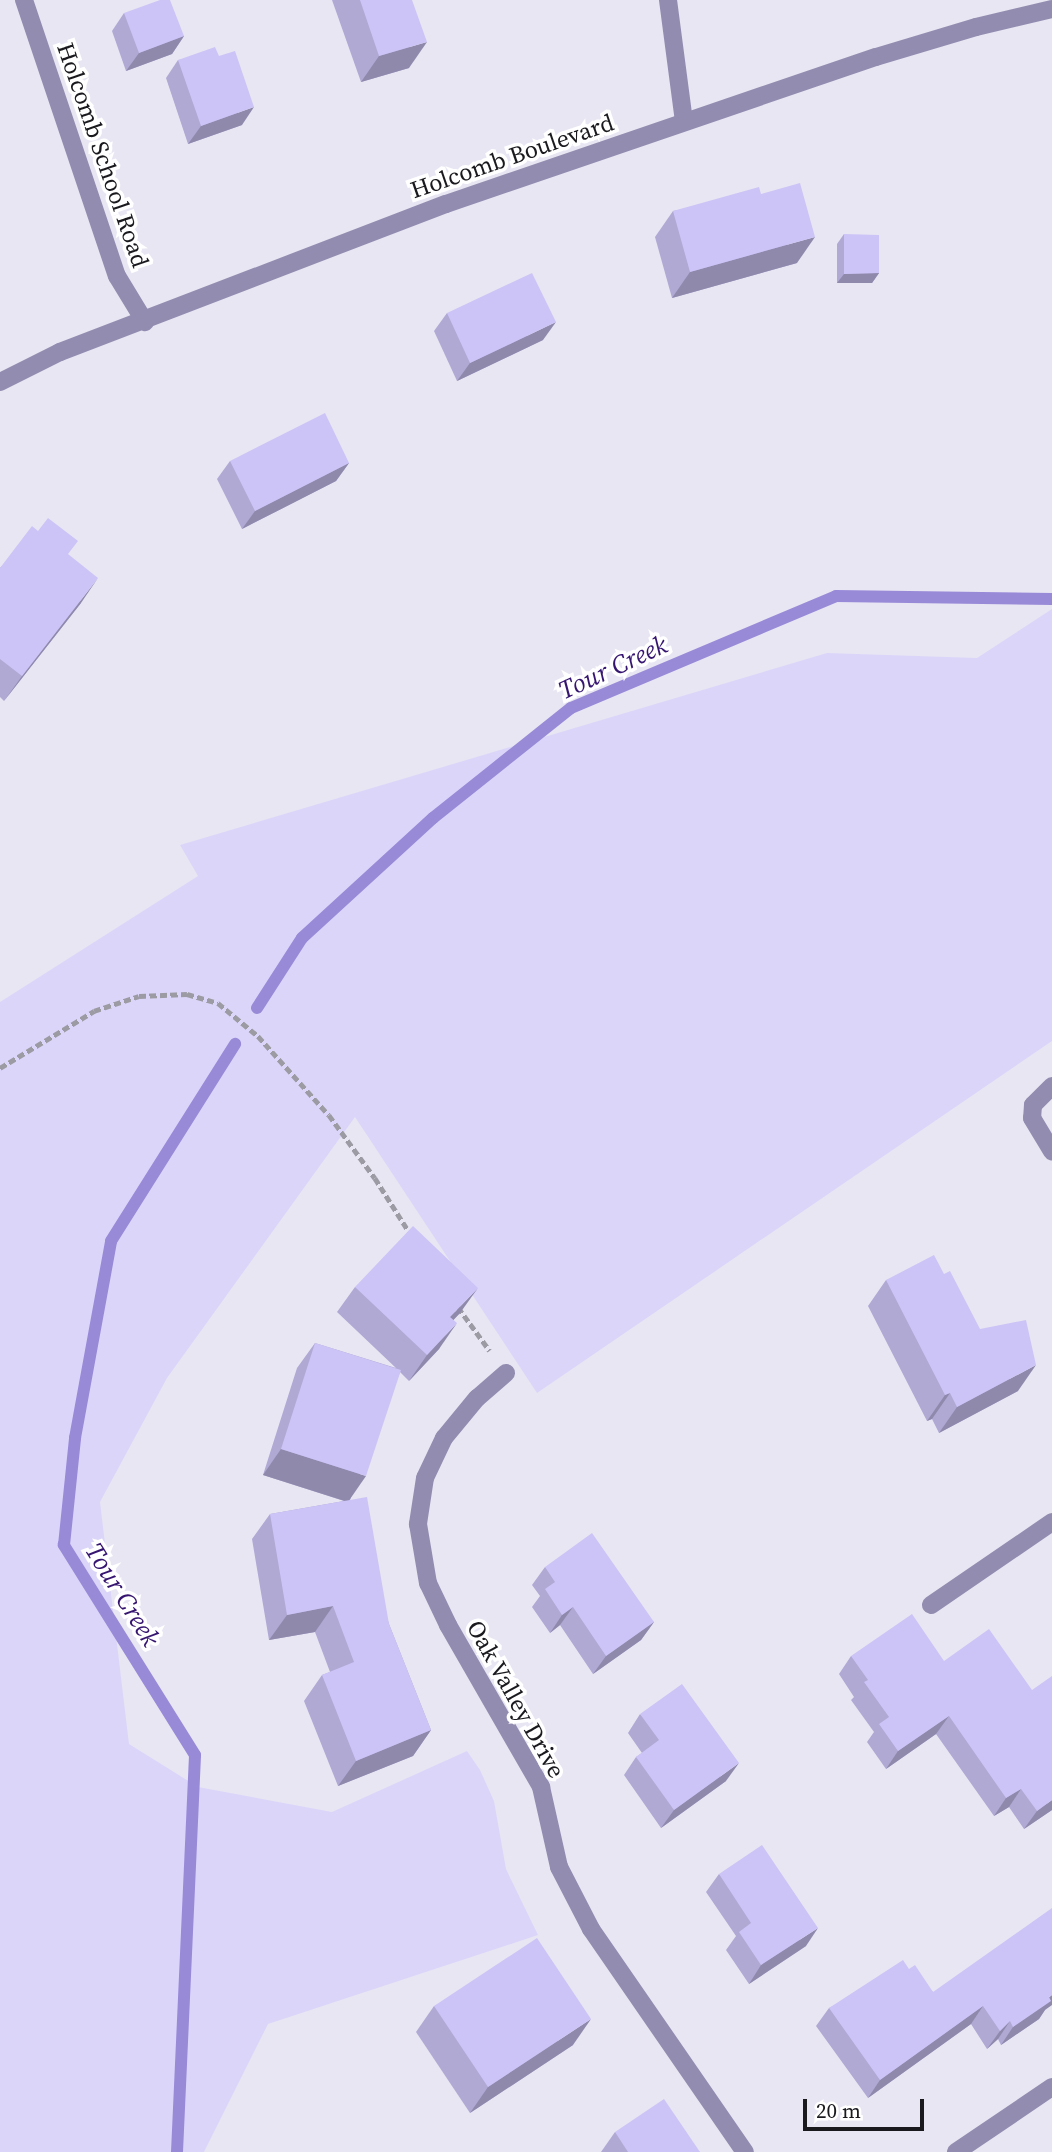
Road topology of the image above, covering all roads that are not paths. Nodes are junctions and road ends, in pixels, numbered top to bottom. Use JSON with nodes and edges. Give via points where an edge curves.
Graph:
{"nodes":[{"id":1,"x":24,"y":0,"type":"edge"},
{"id":2,"x":668,"y":0,"type":"edge"},
{"id":3,"x":1052,"y":9,"type":"edge"},
{"id":4,"x":684,"y":121,"type":"junction"},
{"id":5,"x":145,"y":322,"type":"junction"},
{"id":6,"x":0,"y":382,"type":"edge"},
{"id":7,"x":1052,"y":1086,"type":"edge"},
{"id":8,"x":1052,"y":1151,"type":"edge"},
{"id":9,"x":506,"y":1373,"type":"road end"},
{"id":10,"x":1052,"y":1522,"type":"edge"},
{"id":11,"x":931,"y":1605,"type":"dead end"},
{"id":12,"x":1052,"y":2087,"type":"edge"},
{"id":13,"x":745,"y":2152,"type":"edge"},
{"id":14,"x":956,"y":2152,"type":"edge"}],
"edges":[{"from":1,"to":5,"type":"street","name":"Holcomb School Road","via":[[117,276]]},
{"from":2,"to":4,"type":"street"},
{"from":3,"to":4,"type":"street","name":"Holcomb Boulevard","via":[[889,53]]},
{"from":4,"to":5,"type":"street","name":"Holcomb Boulevard","via":[[446,204]]},
{"from":5,"to":6,"type":"street","name":"Holcomb Boulevard","via":[[60,352]]},
{"from":7,"to":8,"type":"street","via":[[1033,1105],[1032,1118]]},
{"from":9,"to":13,"type":"street","name":"Oak Valley Drive","via":[[443,1438],[425,1478],[418,1524],[428,1584],[541,1787],[559,1867],[590,1929]]},
{"from":10,"to":11,"type":"street"},
{"from":12,"to":14,"type":"street"}]}
